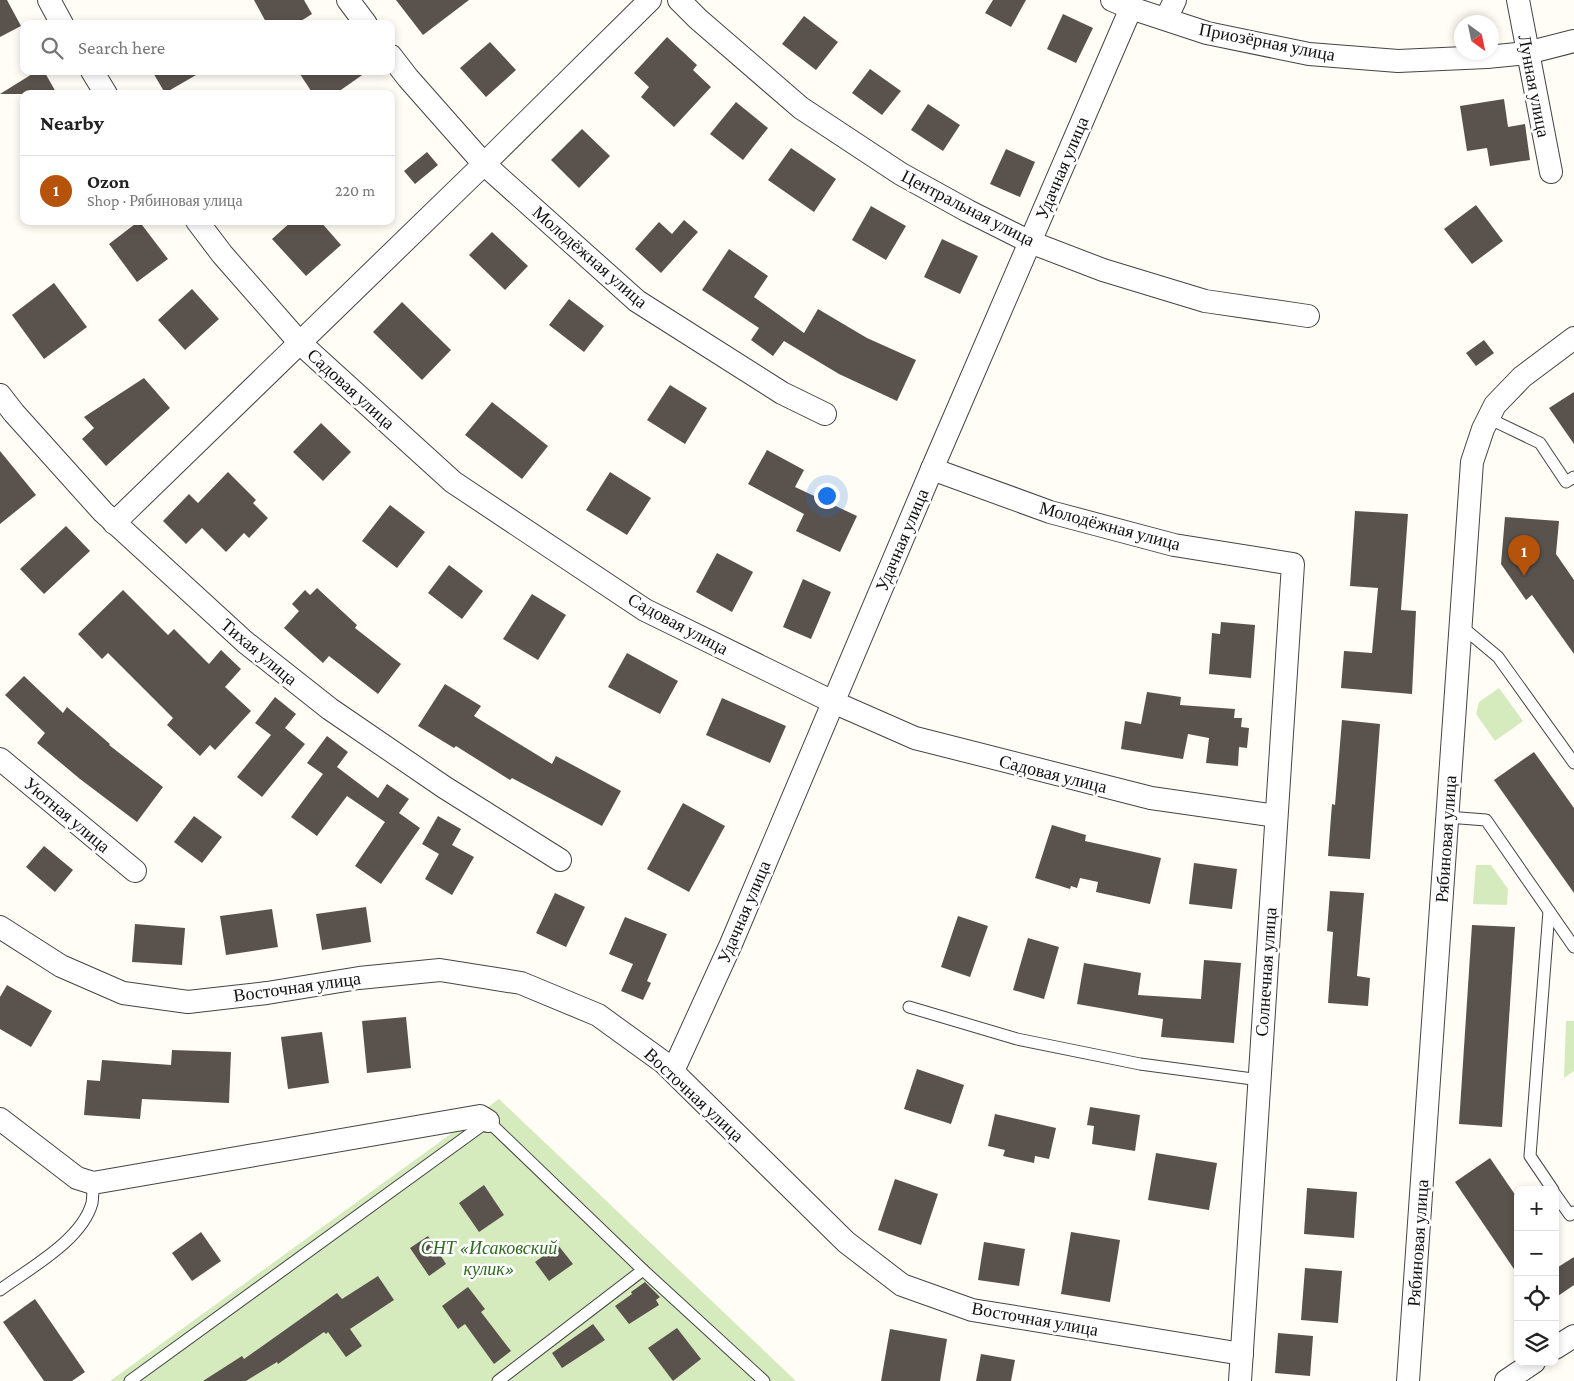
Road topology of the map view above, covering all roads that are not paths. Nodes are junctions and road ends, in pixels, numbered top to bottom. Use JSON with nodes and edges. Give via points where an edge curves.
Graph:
{"nodes":[{"id":1,"x":49,"y":0,"type":"edge"},
{"id":2,"x":348,"y":0,"type":"edge"},
{"id":3,"x":650,"y":0,"type":"edge"},
{"id":4,"x":679,"y":0,"type":"edge"},
{"id":5,"x":1518,"y":0,"type":"edge"},
{"id":6,"x":1122,"y":4,"type":"edge"},
{"id":7,"x":1170,"y":10,"type":"edge"},
{"id":8,"x":60,"y":20,"type":"edge"},
{"id":9,"x":363,"y":20,"type":"edge"},
{"id":10,"x":1574,"y":41,"type":"edge"},
{"id":11,"x":1528,"y":53,"type":"junction"},
{"id":12,"x":395,"y":61,"type":"edge"},
{"id":13,"x":94,"y":75,"type":"edge"},
{"id":14,"x":104,"y":90,"type":"edge"},
{"id":15,"x":484,"y":164,"type":"junction"},
{"id":16,"x":1551,"y":172,"type":"dead end"},
{"id":17,"x":200,"y":225,"type":"edge"},
{"id":18,"x":1030,"y":242,"type":"junction"},
{"id":19,"x":1308,"y":316,"type":"dead end"},
{"id":20,"x":1574,"y":338,"type":"edge"},
{"id":21,"x":300,"y":343,"type":"junction"},
{"id":22,"x":0,"y":395,"type":"edge"},
{"id":23,"x":825,"y":414,"type":"dead end"},
{"id":24,"x":1488,"y":418,"type":"junction"},
{"id":25,"x":932,"y":469,"type":"junction"},
{"id":26,"x":1574,"y":477,"type":"edge"},
{"id":27,"x":114,"y":523,"type":"junction"},
{"id":28,"x":1293,"y":564,"type":"joint"},
{"id":29,"x":1461,"y":626,"type":"junction"},
{"id":30,"x":834,"y":702,"type":"junction"},
{"id":31,"x":0,"y":759,"type":"edge"},
{"id":32,"x":1574,"y":762,"type":"edge"},
{"id":33,"x":1276,"y":816,"type":"junction"},
{"id":34,"x":1448,"y":817,"type":"junction"},
{"id":35,"x":560,"y":860,"type":"dead end"},
{"id":36,"x":136,"y":871,"type":"dead end"},
{"id":37,"x":1549,"y":911,"type":"junction"},
{"id":38,"x":0,"y":927,"type":"edge"},
{"id":39,"x":1574,"y":947,"type":"edge"},
{"id":40,"x":909,"y":1007,"type":"dead end"},
{"id":41,"x":672,"y":1071,"type":"junction"},
{"id":42,"x":1260,"y":1080,"type":"junction"},
{"id":43,"x":0,"y":1119,"type":"edge"},
{"id":44,"x":488,"y":1121,"type":"junction"},
{"id":45,"x":93,"y":1183,"type":"junction"},
{"id":46,"x":1550,"y":1186,"type":"edge"},
{"id":47,"x":1559,"y":1200,"type":"edge"},
{"id":48,"x":1574,"y":1212,"type":"edge"},
{"id":49,"x":643,"y":1270,"type":"junction"},
{"id":50,"x":0,"y":1290,"type":"edge"},
{"id":51,"x":1574,"y":1336,"type":"edge"},
{"id":52,"x":1559,"y":1345,"type":"edge"},
{"id":53,"x":1242,"y":1354,"type":"junction"},
{"id":54,"x":1528,"y":1366,"type":"edge"},
{"id":55,"x":130,"y":1381,"type":"edge"},
{"id":56,"x":498,"y":1381,"type":"edge"},
{"id":57,"x":764,"y":1381,"type":"edge"},
{"id":58,"x":1240,"y":1381,"type":"edge"},
{"id":59,"x":1408,"y":1381,"type":"edge"},
{"id":60,"x":1506,"y":1381,"type":"edge"}],
"edges":[{"from":1,"to":8,"type":"street"},
{"from":2,"to":9,"type":"street"},
{"from":3,"to":15,"type":"street"},
{"from":4,"to":18,"type":"street","name":"Центральная улица","via":[[801,108],[901,174]]},
{"from":5,"to":11,"type":"street","name":"Лунная улица"},
{"from":6,"to":7,"type":"street","name":"Приозёрная улица"},
{"from":6,"to":18,"type":"street","name":"Удачная улица"},
{"from":7,"to":11,"type":"street","name":"Приозёрная улица","via":[[1207,32],[1309,54],[1398,61]]},
{"from":10,"to":11,"type":"street","name":"Приозёрная улица"},
{"from":11,"to":16,"type":"street","name":"Лунная улица"},
{"from":12,"to":15,"type":"street","name":"Молодёжная улица"},
{"from":13,"to":14,"type":"street"},
{"from":15,"to":21,"type":"street"},
{"from":15,"to":23,"type":"street","name":"Молодёжная улица","via":[[637,300],[782,393]]},
{"from":17,"to":21,"type":"street","name":"Садовая улица"},
{"from":18,"to":19,"type":"street","name":"Центральная улица","via":[[1103,270],[1205,301]]},
{"from":18,"to":25,"type":"street","name":"Удачная улица"},
{"from":20,"to":24,"type":"street","name":"Рябиновая улица","via":[[1522,377],[1495,404]]},
{"from":21,"to":27,"type":"street"},
{"from":21,"to":30,"type":"street","name":"Садовая улица","via":[[453,482],[645,610]]},
{"from":22,"to":27,"type":"street","name":"Тихая улица"},
{"from":24,"to":26,"type":"lane","via":[[1540,444],[1566,482]]},
{"from":24,"to":29,"type":"street","name":"Рябиновая улица","via":[[1472,462]]},
{"from":25,"to":28,"type":"street","name":"Молодёжная улица","via":[[1050,512],[1155,540]]},
{"from":25,"to":30,"type":"street","name":"Удачная улица"},
{"from":27,"to":35,"type":"street","name":"Тихая улица","via":[[245,642],[330,710]]},
{"from":28,"to":33,"type":"street","name":"Солнечная улица"},
{"from":29,"to":32,"type":"lane","via":[[1498,657]]},
{"from":29,"to":34,"type":"street","name":"Рябиновая улица"},
{"from":30,"to":33,"type":"street","name":"Садовая улица","via":[[915,738],[1025,767],[1151,798]]},
{"from":30,"to":41,"type":"street","name":"Удачная улица","via":[[731,944]]},
{"from":31,"to":36,"type":"street","name":"Уютная улица"},
{"from":33,"to":42,"type":"street","name":"Солнечная улица"},
{"from":34,"to":37,"type":"lane","via":[[1486,820]]},
{"from":34,"to":59,"type":"street","name":"Рябиновая улица"},
{"from":37,"to":39,"type":"lane"},
{"from":37,"to":46,"type":"lane","via":[[1530,1156]]},
{"from":38,"to":41,"type":"street","name":"Восточная улица","via":[[61,966],[123,993],[188,1002],[440,970],[521,983],[598,1015]]},
{"from":40,"to":42,"type":"lane","via":[[1036,1043],[1140,1064]]},
{"from":41,"to":53,"type":"street","name":"Восточная улица","via":[[846,1242],[902,1286],[972,1310]]},
{"from":42,"to":53,"type":"street","name":"Солнечная улица"},
{"from":43,"to":45,"type":"street","via":[[77,1178]]},
{"from":44,"to":45,"type":"street","via":[[480,1116]]},
{"from":44,"to":49,"type":"lane"},
{"from":44,"to":55,"type":"lane"},
{"from":45,"to":50,"type":"lane","via":[[92,1203],[81,1224],[60,1247]]},
{"from":47,"to":48,"type":"lane","via":[[1570,1215]]},
{"from":49,"to":56,"type":"lane"},
{"from":49,"to":57,"type":"lane"},
{"from":51,"to":52,"type":"street"},
{"from":53,"to":58,"type":"street","name":"Солнечная улица"},
{"from":54,"to":60,"type":"street"}]}
